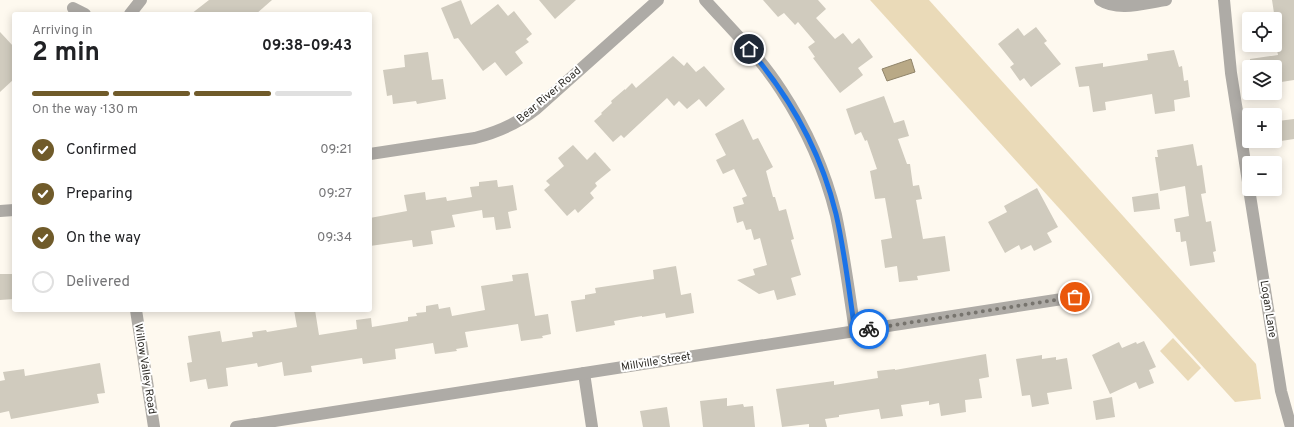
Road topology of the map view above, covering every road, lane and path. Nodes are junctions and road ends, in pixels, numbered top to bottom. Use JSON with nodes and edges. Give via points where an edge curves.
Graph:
{"nodes":[{"id":1,"x":141,"y":0,"type":"edge"},
{"id":2,"x":658,"y":0,"type":"edge"},
{"id":3,"x":705,"y":0,"type":"edge"},
{"id":4,"x":1100,"y":0,"type":"edge"},
{"id":5,"x":1166,"y":0,"type":"edge"},
{"id":6,"x":1224,"y":0,"type":"edge"},
{"id":7,"x":73,"y":8,"type":"dead end"},
{"id":8,"x":81,"y":12,"type":"edge"},
{"id":9,"x":132,"y":12,"type":"edge"},
{"id":10,"x":372,"y":154,"type":"edge"},
{"id":11,"x":1244,"y":156,"type":"edge"},
{"id":12,"x":1250,"y":196,"type":"edge"},
{"id":13,"x":12,"y":210,"type":"edge"},
{"id":14,"x":0,"y":211,"type":"edge"},
{"id":15,"x":1075,"y":297,"type":"dead end"},
{"id":16,"x":136,"y":312,"type":"edge"},
{"id":17,"x":855,"y":331,"type":"junction"},
{"id":18,"x":584,"y":373,"type":"junction"},
{"id":19,"x":154,"y":427,"type":"edge"},
{"id":20,"x":236,"y":427,"type":"edge"},
{"id":21,"x":592,"y":427,"type":"edge"},
{"id":22,"x":1291,"y":427,"type":"edge"}],
"edges":[{"from":1,"to":9,"type":"street"},
{"from":2,"to":10,"type":"street","name":"Bear River Road","via":[[536,109],[507,128],[474,138]]},
{"from":3,"to":17,"type":"street","via":[[766,68],[794,110],[809,140],[828,186],[836,214]]},
{"from":4,"to":5,"type":"street","via":[[1106,4],[1120,6]]},
{"from":6,"to":11,"type":"street","name":"Logan Lane","via":[[1231,73]]},
{"from":7,"to":8,"type":"street"},
{"from":12,"to":22,"type":"street","name":"Logan Lane","via":[[1281,391]]},
{"from":13,"to":14,"type":"street"},
{"from":15,"to":17,"type":"street","name":"Millville Street"},
{"from":16,"to":19,"type":"street","name":"Willow Valley Road"},
{"from":17,"to":18,"type":"street","name":"Millville Street"},
{"from":18,"to":20,"type":"street","name":"Millville Street"},
{"from":18,"to":21,"type":"street"}]}
